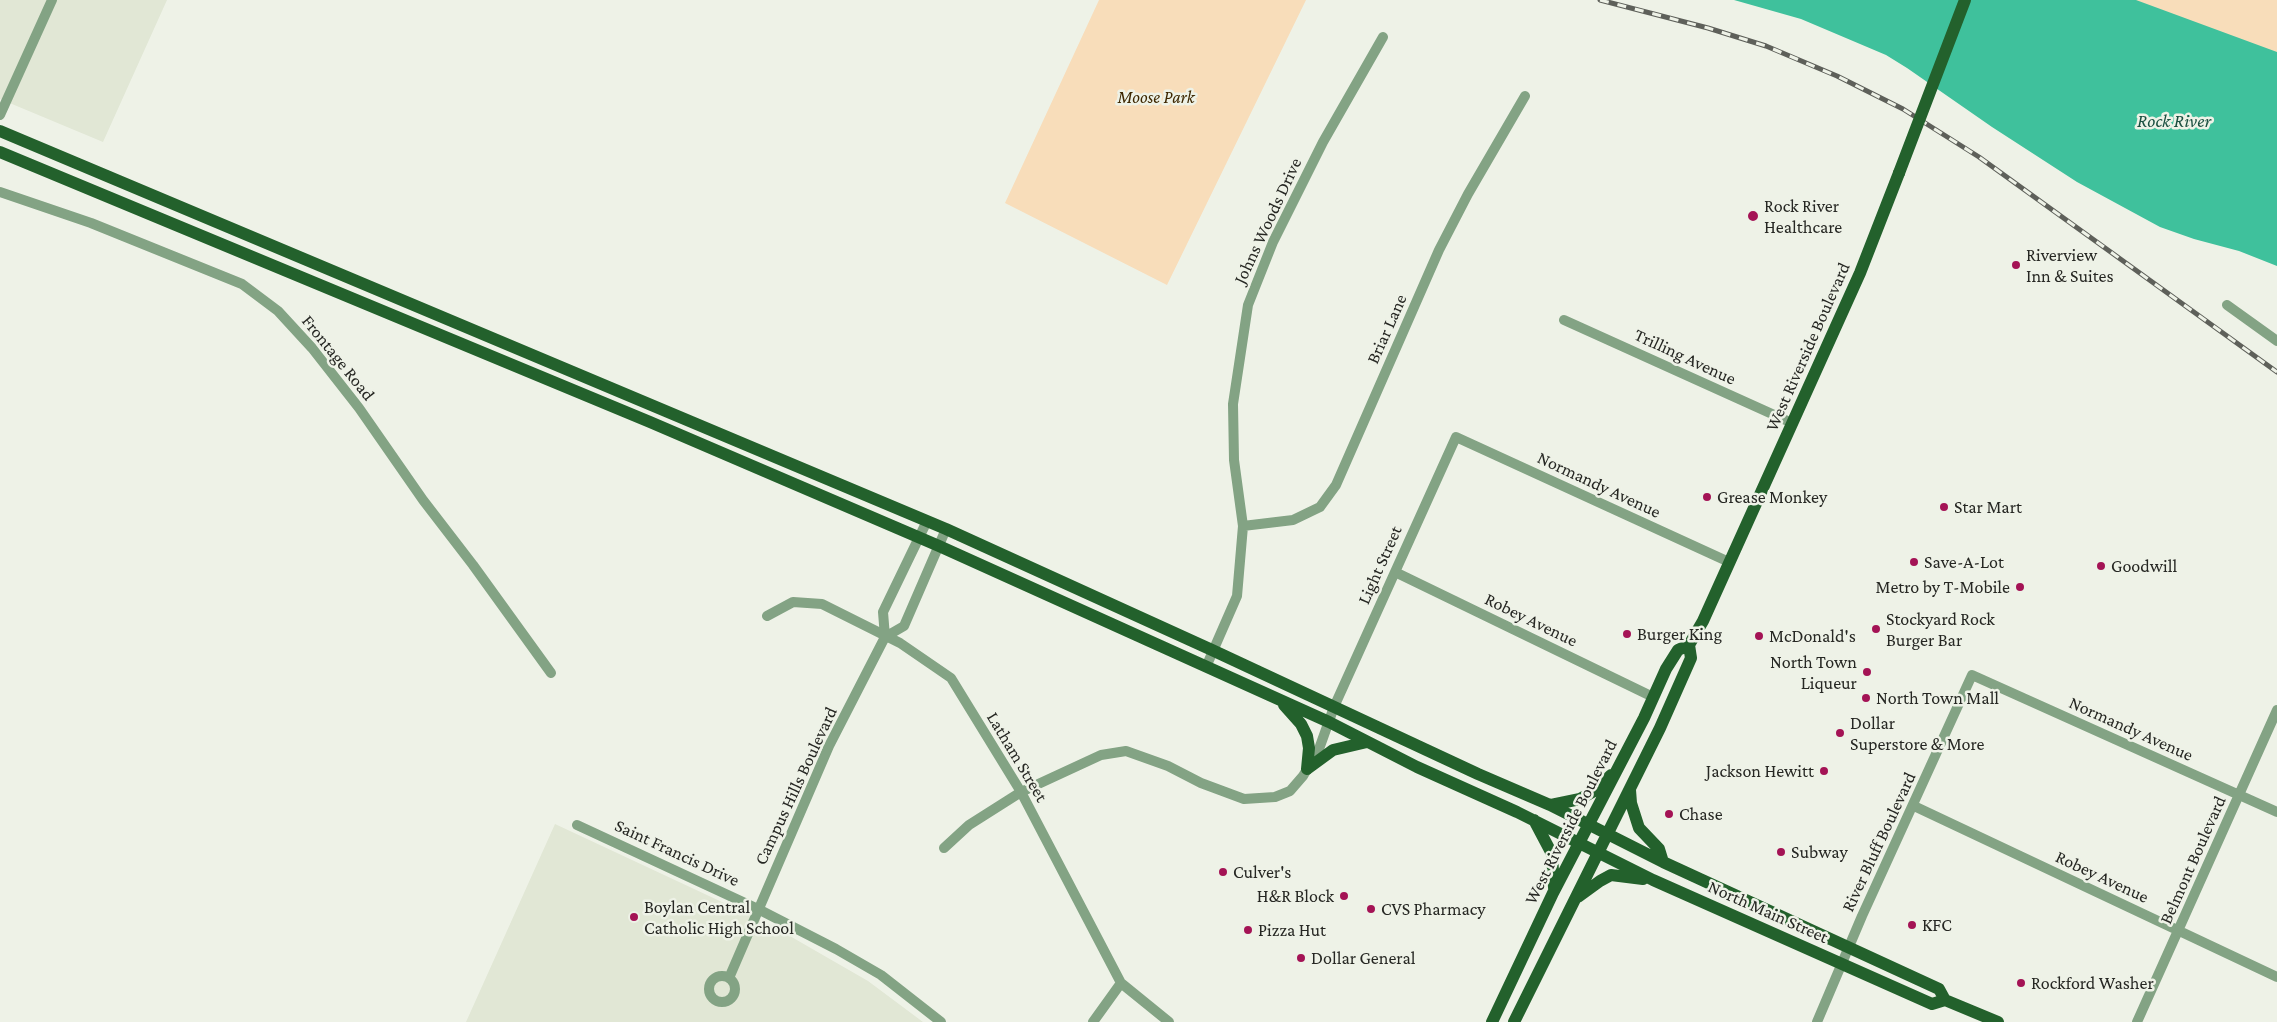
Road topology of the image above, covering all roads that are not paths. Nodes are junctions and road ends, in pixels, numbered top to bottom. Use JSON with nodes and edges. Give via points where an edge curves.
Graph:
{"nodes":[{"id":1,"x":52,"y":0,"type":"edge"},
{"id":2,"x":1965,"y":0,"type":"edge"},
{"id":3,"x":1383,"y":38,"type":"dead end"},
{"id":4,"x":1525,"y":96,"type":"dead end"},
{"id":5,"x":0,"y":115,"type":"edge"},
{"id":6,"x":0,"y":131,"type":"edge"},
{"id":7,"x":0,"y":152,"type":"edge"},
{"id":8,"x":0,"y":192,"type":"edge"},
{"id":9,"x":2227,"y":305,"type":"dead end"},
{"id":10,"x":1564,"y":320,"type":"dead end"},
{"id":11,"x":2277,"y":341,"type":"edge"},
{"id":12,"x":1792,"y":423,"type":"junction"},
{"id":13,"x":1456,"y":437,"type":"joint"},
{"id":14,"x":927,"y":522,"type":"junction"},
{"id":15,"x":1243,"y":526,"type":"junction"},
{"id":16,"x":946,"y":529,"type":"junction"},
{"id":17,"x":919,"y":538,"type":"junction"},
{"id":18,"x":939,"y":546,"type":"junction"},
{"id":19,"x":1729,"y":562,"type":"junction"},
{"id":20,"x":1394,"y":572,"type":"junction"},
{"id":21,"x":767,"y":616,"type":"dead end"},
{"id":22,"x":885,"y":637,"type":"junction"},
{"id":23,"x":1688,"y":645,"type":"junction"},
{"id":24,"x":1212,"y":650,"type":"junction"},
{"id":25,"x":1206,"y":667,"type":"junction"},
{"id":26,"x":551,"y":673,"type":"dead end"},
{"id":27,"x":1972,"y":675,"type":"joint"},
{"id":28,"x":1654,"y":697,"type":"junction"},
{"id":29,"x":1278,"y":700,"type":"junction"},
{"id":30,"x":1334,"y":707,"type":"junction"},
{"id":31,"x":2277,"y":710,"type":"edge"},
{"id":32,"x":1329,"y":722,"type":"junction"},
{"id":33,"x":1367,"y":742,"type":"junction"},
{"id":34,"x":1619,"y":768,"type":"junction"},
{"id":35,"x":1307,"y":769,"type":"junction"},
{"id":36,"x":1630,"y":790,"type":"junction"},
{"id":37,"x":1021,"y":792,"type":"junction"},
{"id":38,"x":2239,"y":795,"type":"junction"},
{"id":39,"x":1550,"y":806,"type":"junction"},
{"id":40,"x":1914,"y":806,"type":"junction"},
{"id":41,"x":2277,"y":812,"type":"edge"},
{"id":42,"x":1534,"y":820,"type":"junction"},
{"id":43,"x":577,"y":824,"type":"dead end"},
{"id":44,"x":1589,"y":825,"type":"junction"},
{"id":45,"x":1608,"y":834,"type":"junction"},
{"id":46,"x":1578,"y":844,"type":"junction"},
{"id":47,"x":944,"y":848,"type":"dead end"},
{"id":48,"x":1598,"y":854,"type":"junction"},
{"id":49,"x":1663,"y":862,"type":"junction"},
{"id":50,"x":1652,"y":880,"type":"junction"},
{"id":51,"x":1553,"y":893,"type":"junction"},
{"id":52,"x":1574,"y":901,"type":"junction"},
{"id":53,"x":758,"y":909,"type":"junction"},
{"id":54,"x":2179,"y":930,"type":"junction"},
{"id":55,"x":1850,"y":947,"type":"junction"},
{"id":56,"x":1842,"y":964,"type":"junction"},
{"id":57,"x":2277,"y":976,"type":"edge"},
{"id":58,"x":729,"y":978,"type":"dead end"},
{"id":59,"x":1121,"y":983,"type":"junction"},
{"id":60,"x":1945,"y":1000,"type":"junction"},
{"id":61,"x":940,"y":1022,"type":"edge"},
{"id":62,"x":1092,"y":1022,"type":"edge"},
{"id":63,"x":1169,"y":1022,"type":"edge"},
{"id":64,"x":1492,"y":1022,"type":"edge"},
{"id":65,"x":1514,"y":1022,"type":"edge"},
{"id":66,"x":1817,"y":1022,"type":"edge"},
{"id":67,"x":1998,"y":1022,"type":"edge"},
{"id":68,"x":2137,"y":1022,"type":"edge"}],
"edges":[{"from":1,"to":5,"type":"street"},
{"from":2,"to":12,"type":"main road","name":"West Riverside Boulevard","bridge":true,"via":[[1860,273]]},
{"from":3,"to":15,"type":"street","name":"Johns Woods Drive","via":[[1319,150],[1273,242],[1248,305],[1233,404],[1234,460]]},
{"from":4,"to":15,"type":"street","name":"Briar Lane","via":[[1439,250],[1336,485],[1320,507],[1293,520]]},
{"from":6,"to":14,"type":"main road","name":"North Main Street"},
{"from":7,"to":17,"type":"main road","name":"North Main Street","via":[[632,414]]},
{"from":8,"to":26,"type":"street","name":"Frontage Road","via":[[91,223],[242,284],[278,311],[359,408]]},
{"from":9,"to":11,"type":"street"},
{"from":10,"to":12,"type":"street","name":"Trilling Avenue"},
{"from":12,"to":19,"type":"main road","name":"West Riverside Boulevard"},
{"from":13,"to":19,"type":"street","name":"Normandy Avenue"},
{"from":13,"to":20,"type":"street","name":"Light Street"},
{"from":14,"to":16,"type":"main road","name":"North Main Street"},
{"from":14,"to":17,"type":"street"},
{"from":15,"to":24,"type":"street","name":"Johns Woods Drive","via":[[1237,596]]},
{"from":16,"to":18,"type":"street","name":"Campus Hills Boulevard"},
{"from":16,"to":24,"type":"main road","name":"North Main Street"},
{"from":17,"to":18,"type":"main road","name":"North Main Street"},
{"from":17,"to":22,"type":"street","via":[[883,612]]},
{"from":18,"to":22,"type":"street","name":"Campus Hills Boulevard","via":[[904,626]]},
{"from":18,"to":25,"type":"main road","name":"North Main Street"},
{"from":19,"to":23,"type":"main road","name":"West Riverside Boulevard","via":[[1703,621]]},
{"from":20,"to":28,"type":"street","name":"Robey Avenue"},
{"from":20,"to":30,"type":"street","name":"Light Street"},
{"from":21,"to":22,"type":"street","name":"Latham Street","via":[[793,602],[822,604]]},
{"from":22,"to":37,"type":"street","name":"Latham Street","via":[[900,643],[951,678]]},
{"from":22,"to":53,"type":"street","name":"Campus Hills Boulevard","via":[[829,746]]},
{"from":23,"to":28,"type":"main road","name":"West Riverside Boulevard","via":[[1678,650]]},
{"from":23,"to":36,"type":"main road","name":"West Riverside Boulevard","via":[[1690,658],[1683,677]]},
{"from":24,"to":25,"type":"street","name":"Johns Woods Drive"},
{"from":24,"to":30,"type":"main road","name":"North Main Street"},
{"from":25,"to":29,"type":"main road","name":"North Main Street"},
{"from":27,"to":38,"type":"street","name":"Normandy Avenue"},
{"from":27,"to":40,"type":"street","name":"River Bluff Boulevard"},
{"from":28,"to":34,"type":"main road","name":"West Riverside Boulevard"},
{"from":29,"to":32,"type":"main road","name":"North Main Street"},
{"from":29,"to":35,"type":"main road","via":[[1301,724],[1309,748]]},
{"from":30,"to":32,"type":"street","name":"Light Street"},
{"from":30,"to":39,"type":"main road","name":"North Main Street"},
{"from":31,"to":38,"type":"street","name":"Belmont Boulevard"},
{"from":32,"to":33,"type":"main road","name":"North Main Street"},
{"from":32,"to":35,"type":"street","name":"Light Street"},
{"from":33,"to":35,"type":"main road","via":[[1334,750]]},
{"from":33,"to":42,"type":"main road","name":"North Main Street"},
{"from":34,"to":39,"type":"main road","via":[[1580,799]]},
{"from":34,"to":44,"type":"main road","name":"West Riverside Boulevard"},
{"from":35,"to":37,"type":"street","name":"Light Street","via":[[1290,791],[1275,797],[1244,799],[1126,751],[1101,755]]},
{"from":36,"to":45,"type":"main road","name":"West Riverside Boulevard"},
{"from":36,"to":49,"type":"main road","via":[[1639,828],[1659,849]]},
{"from":37,"to":47,"type":"street","name":"Light Street","via":[[969,826]]},
{"from":37,"to":59,"type":"street","name":"Latham Street"},
{"from":38,"to":41,"type":"street","name":"Normandy Avenue"},
{"from":38,"to":54,"type":"street","name":"Belmont Boulevard"},
{"from":39,"to":44,"type":"main road","name":"North Main Street"},
{"from":40,"to":54,"type":"street","name":"Robey Avenue"},
{"from":40,"to":55,"type":"street","name":"River Bluff Boulevard"},
{"from":42,"to":46,"type":"main road","name":"North Main Street"},
{"from":42,"to":51,"type":"main road","via":[[1552,854]]},
{"from":43,"to":53,"type":"street","name":"Saint Francis Drive"},
{"from":44,"to":45,"type":"main road","name":"North Main Street"},
{"from":44,"to":46,"type":"main road","name":"West Riverside Boulevard"},
{"from":45,"to":48,"type":"main road","name":"West Riverside Boulevard"},
{"from":45,"to":49,"type":"main road","name":"North Main Street"},
{"from":46,"to":48,"type":"main road","name":"North Main Street"},
{"from":46,"to":51,"type":"main road","name":"West Riverside Boulevard"},
{"from":48,"to":50,"type":"main road","name":"North Main Street"},
{"from":48,"to":52,"type":"main road","name":"West Riverside Boulevard"},
{"from":49,"to":55,"type":"main road","name":"North Main Street"},
{"from":50,"to":52,"type":"main road","via":[[1611,875]]},
{"from":50,"to":56,"type":"main road","name":"North Main Street"},
{"from":51,"to":64,"type":"main road","name":"West Riverside Boulevard"},
{"from":52,"to":65,"type":"main road","name":"West Riverside Boulevard"},
{"from":53,"to":58,"type":"street","name":"Campus Hills Boulevard"},
{"from":53,"to":61,"type":"street","name":"Saint Francis Drive","via":[[881,975]]},
{"from":54,"to":57,"type":"street","name":"Robey Avenue"},
{"from":54,"to":68,"type":"street","name":"Belmont Boulevard"},
{"from":55,"to":56,"type":"street","name":"River Bluff Boulevard"},
{"from":55,"to":60,"type":"main road","name":"North Main Street","via":[[1938,989]]},
{"from":56,"to":60,"type":"main road","name":"North Main Street","via":[[1932,1004]]},
{"from":56,"to":66,"type":"street","name":"River Bluff Boulevard"},
{"from":59,"to":62,"type":"street"},
{"from":59,"to":63,"type":"street","name":"Latham Street"},
{"from":60,"to":67,"type":"main road","name":"North Main Street"}]}
